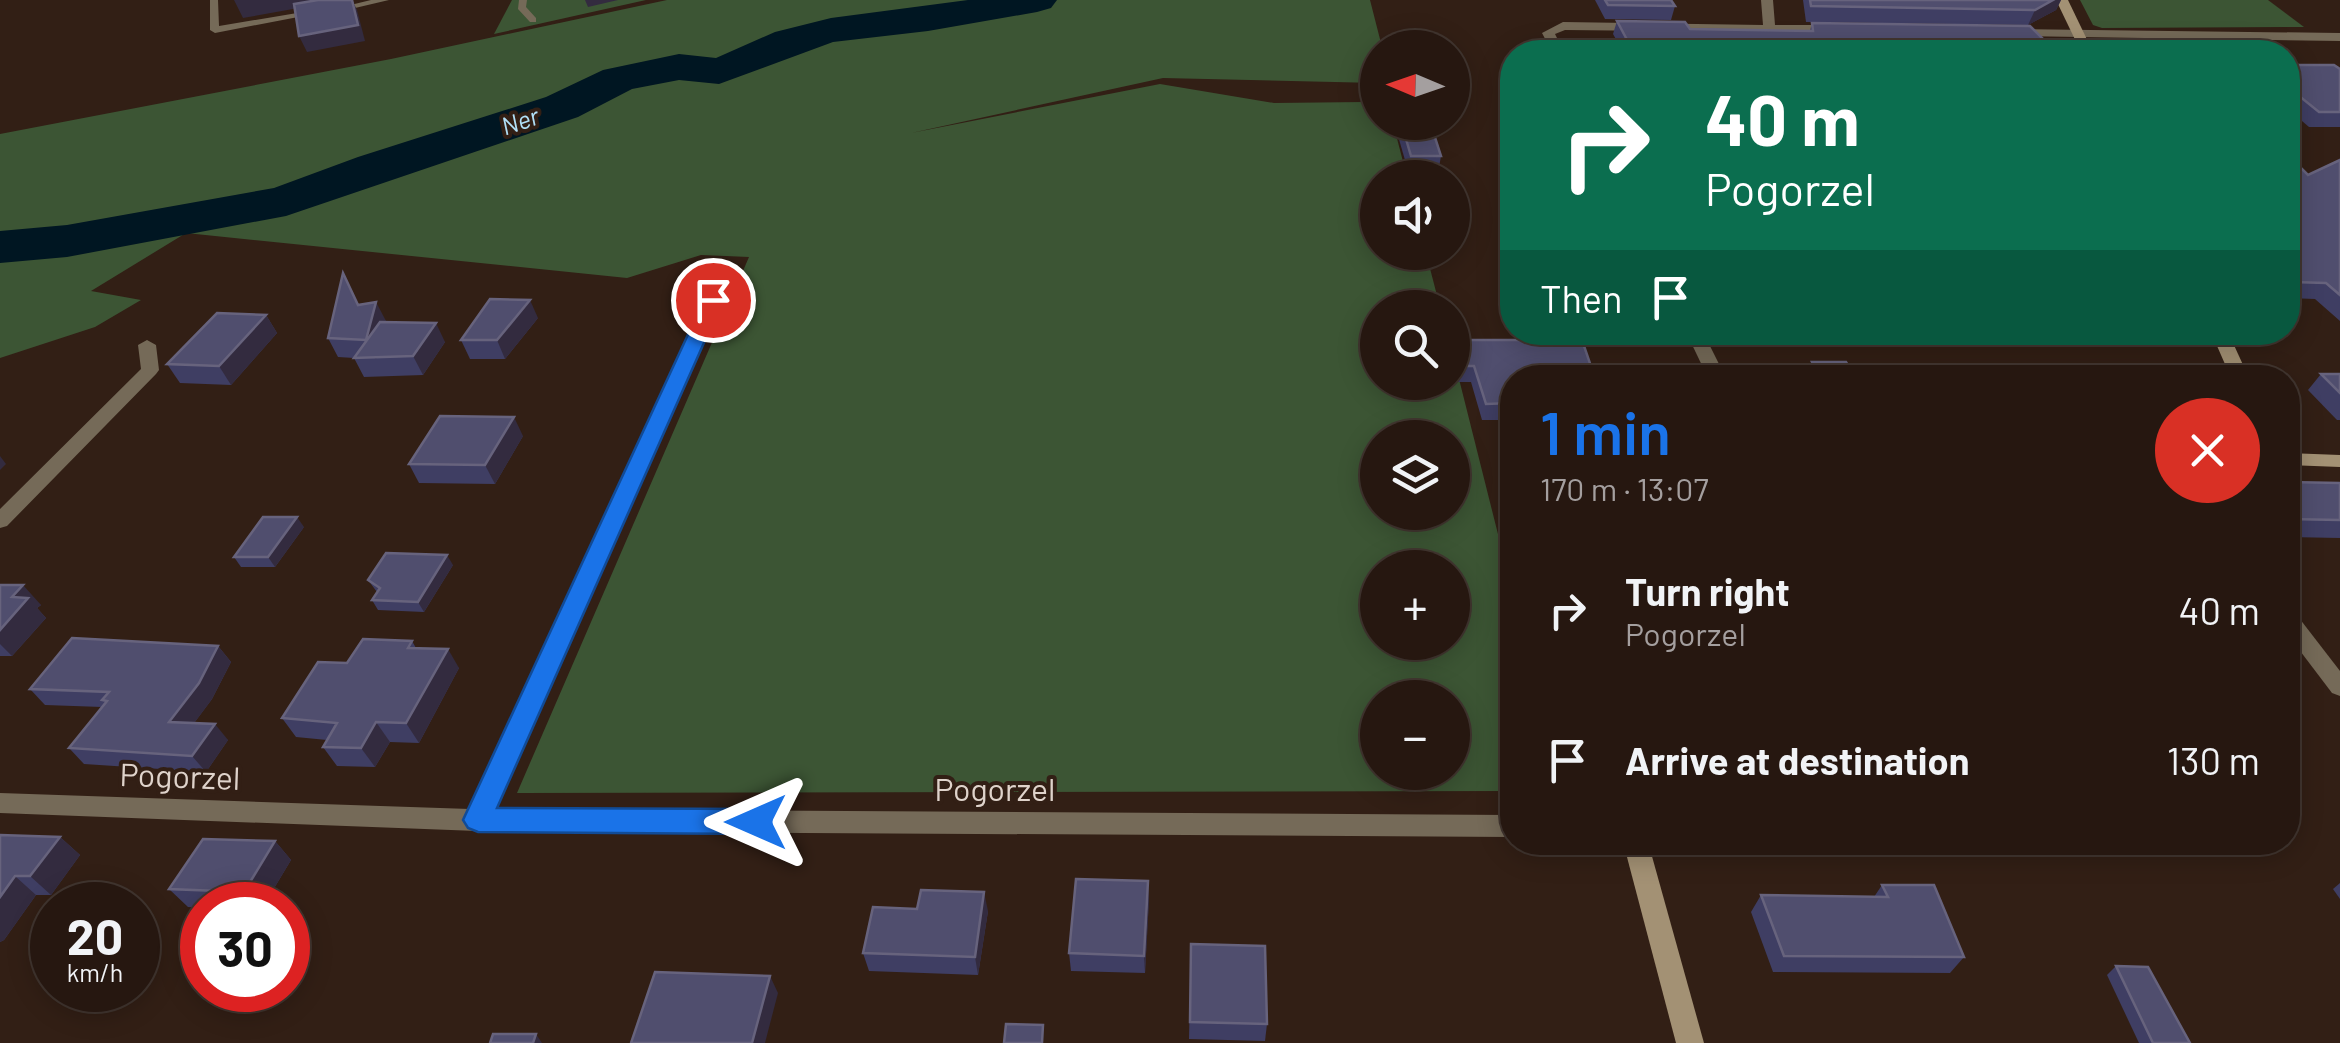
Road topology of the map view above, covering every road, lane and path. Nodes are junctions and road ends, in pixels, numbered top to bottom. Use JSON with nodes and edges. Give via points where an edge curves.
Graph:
{"nodes":[{"id":1,"x":214,"y":0,"type":"edge"},
{"id":2,"x":384,"y":0,"type":"edge"},
{"id":3,"x":523,"y":0,"type":"edge"},
{"id":4,"x":1766,"y":0,"type":"edge"},
{"id":5,"x":2062,"y":0,"type":"edge"},
{"id":6,"x":532,"y":20,"type":"dead end"},
{"id":7,"x":1769,"y":28,"type":"junction"},
{"id":8,"x":1848,"y":29,"type":"edge"},
{"id":9,"x":2006,"y":32,"type":"edge"},
{"id":10,"x":2078,"y":33,"type":"junction"},
{"id":11,"x":2340,"y":37,"type":"edge"},
{"id":12,"x":1552,"y":40,"type":"edge"},
{"id":13,"x":2081,"y":40,"type":"edge"},
{"id":14,"x":713,"y":300,"type":"dead end"},
{"id":15,"x":147,"y":344,"type":"dead end"},
{"id":16,"x":2300,"y":459,"type":"edge"},
{"id":17,"x":2340,"y":460,"type":"edge"},
{"id":18,"x":0,"y":521,"type":"edge"},
{"id":19,"x":2300,"y":635,"type":"edge"},
{"id":20,"x":2340,"y":687,"type":"edge"},
{"id":21,"x":0,"y":803,"type":"edge"},
{"id":22,"x":478,"y":820,"type":"junction"},
{"id":23,"x":1500,"y":826,"type":"edge"},
{"id":24,"x":1639,"y":855,"type":"edge"},
{"id":25,"x":1690,"y":1043,"type":"edge"}],
"edges":[{"from":1,"to":2,"type":"lane","via":[[216,30]]},
{"from":3,"to":6,"type":"lane","via":[[520,6]]},
{"from":4,"to":7,"type":"street"},
{"from":5,"to":10,"type":"street"},
{"from":7,"to":8,"type":"street"},
{"from":7,"to":12,"type":"street","via":[[1563,26],[1548,33]]},
{"from":9,"to":10,"type":"street"},
{"from":10,"to":11,"type":"street"},
{"from":10,"to":13,"type":"street"},
{"from":14,"to":22,"type":"street"},
{"from":15,"to":18,"type":"street","via":[[150,370]]},
{"from":16,"to":17,"type":"street"},
{"from":19,"to":20,"type":"street"},
{"from":21,"to":22,"type":"street","name":"Pogorzel"},
{"from":22,"to":23,"type":"street","name":"Pogorzel"},
{"from":24,"to":25,"type":"street"}]}
